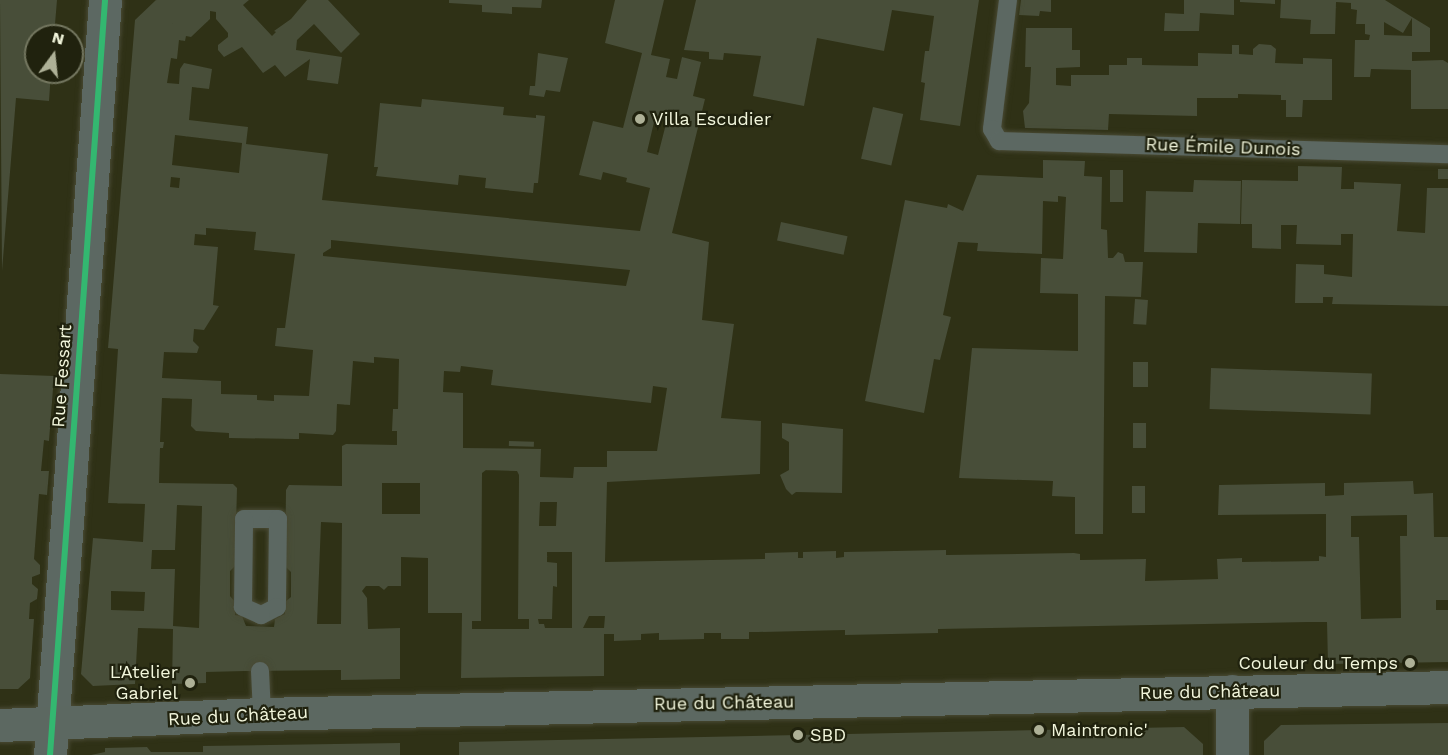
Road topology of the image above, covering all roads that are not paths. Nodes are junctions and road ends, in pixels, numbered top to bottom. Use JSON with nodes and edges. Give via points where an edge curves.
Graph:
{"nodes":[{"id":1,"x":1008,"y":0,"type":"edge"},
{"id":2,"x":106,"y":2,"type":"edge"},
{"id":3,"x":1448,"y":154,"type":"edge"},
{"id":4,"x":260,"y":621,"type":"joint"},
{"id":5,"x":260,"y":671,"type":"dead end"},
{"id":6,"x":1448,"y":687,"type":"edge"},
{"id":7,"x":1232,"y":691,"type":"junction"},
{"id":8,"x":262,"y":714,"type":"junction"},
{"id":9,"x":0,"y":725,"type":"edge"},
{"id":10,"x":51,"y":740,"type":"edge"},
{"id":11,"x":1233,"y":755,"type":"edge"}],
"edges":[{"from":1,"to":3,"type":"lane","name":"Rue Émile Dunois","via":[[992,129],[999,141]]},
{"from":2,"to":10,"type":"street","name":"Rue Fessart"},
{"from":4,"to":4,"type":"lane","via":[[243,607],[244,519],[278,519],[277,607]]},
{"from":5,"to":8,"type":"lane"},
{"from":6,"to":7,"type":"main road","name":"Rue du Château"},
{"from":7,"to":8,"type":"main road","name":"Rue du Château"},
{"from":7,"to":11,"type":"street"},
{"from":8,"to":10,"type":"main road","name":"Rue du Château"},
{"from":9,"to":10,"type":"main road","name":"Rue du Château"}]}
